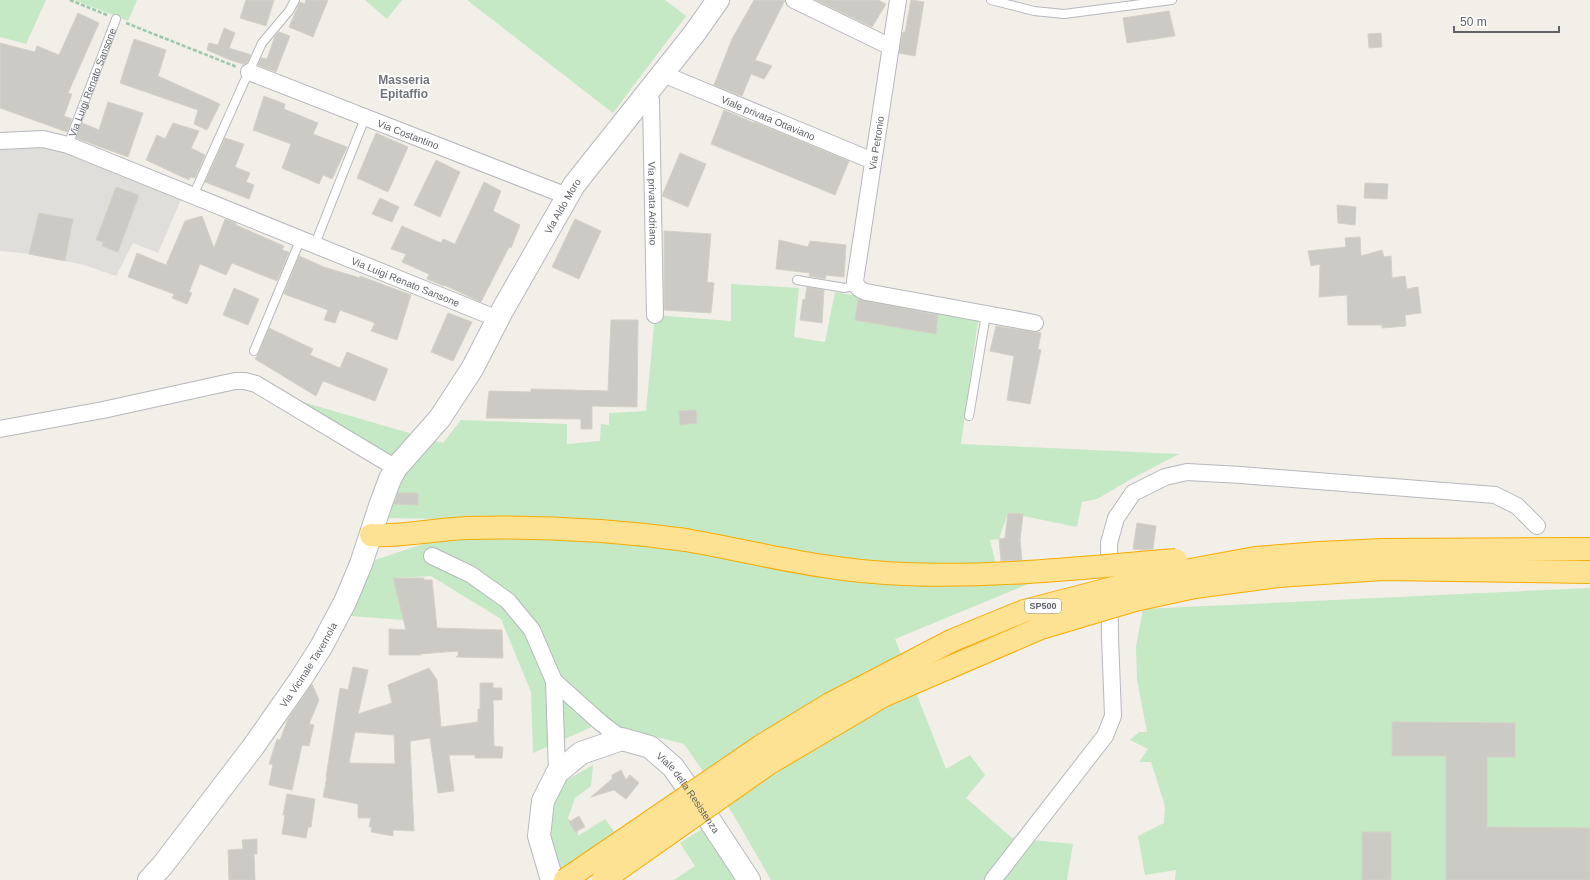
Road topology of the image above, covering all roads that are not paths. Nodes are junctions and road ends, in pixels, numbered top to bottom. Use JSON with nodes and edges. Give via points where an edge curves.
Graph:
{"nodes":[{"id":1,"x":295,"y":0,"type":"edge"},
{"id":2,"x":718,"y":0,"type":"edge"},
{"id":3,"x":794,"y":0,"type":"edge"},
{"id":4,"x":898,"y":0,"type":"edge"},
{"id":5,"x":991,"y":0,"type":"edge"},
{"id":6,"x":1172,"y":0,"type":"edge"},
{"id":7,"x":116,"y":19,"type":"road end"},
{"id":8,"x":891,"y":47,"type":"junction"},
{"id":9,"x":662,"y":74,"type":"junction"},
{"id":10,"x":247,"y":76,"type":"junction"},
{"id":11,"x":648,"y":92,"type":"junction"},
{"id":12,"x":363,"y":123,"type":"dead end"},
{"id":13,"x":0,"y":141,"type":"edge"},
{"id":14,"x":68,"y":145,"type":"junction"},
{"id":15,"x":873,"y":160,"type":"junction"},
{"id":16,"x":192,"y":196,"type":"junction"},
{"id":17,"x":567,"y":196,"type":"junction"},
{"id":18,"x":308,"y":241,"type":"junction"},
{"id":19,"x":798,"y":280,"type":"dead end"},
{"id":20,"x":856,"y":285,"type":"junction"},
{"id":21,"x":986,"y":314,"type":"junction"},
{"id":22,"x":655,"y":315,"type":"dead end"},
{"id":23,"x":498,"y":319,"type":"junction"},
{"id":24,"x":1034,"y":323,"type":"dead end"},
{"id":25,"x":254,"y":351,"type":"dead end"},
{"id":26,"x":969,"y":416,"type":"dead end"},
{"id":27,"x":0,"y":429,"type":"edge"},
{"id":28,"x":431,"y":429,"type":"joint"},
{"id":29,"x":396,"y":468,"type":"junction"},
{"id":30,"x":1537,"y":526,"type":"dead end"},
{"id":31,"x":371,"y":536,"type":"junction"},
{"id":32,"x":1590,"y":549,"type":"edge"},
{"id":33,"x":432,"y":556,"type":"dead end"},
{"id":34,"x":1255,"y":558,"type":"junction"},
{"id":35,"x":1590,"y":572,"type":"edge"},
{"id":36,"x":554,"y":681,"type":"junction"},
{"id":37,"x":622,"y":739,"type":"junction"},
{"id":38,"x":557,"y":772,"type":"junction"},
{"id":39,"x":149,"y":880,"type":"edge"},
{"id":40,"x":552,"y":880,"type":"edge"},
{"id":41,"x":565,"y":880,"type":"edge"},
{"id":42,"x":603,"y":880,"type":"edge"},
{"id":43,"x":749,"y":880,"type":"edge"},
{"id":44,"x":993,"y":880,"type":"edge"}],
"edges":[{"from":1,"to":10,"type":"lane","via":[[290,11],[262,43]]},
{"from":2,"to":9,"type":"street","name":"Via Aldo Moro"},
{"from":3,"to":8,"type":"street"},
{"from":4,"to":8,"type":"street","name":"Via Petronio"},
{"from":5,"to":6,"type":"lane","via":[[1034,11],[1064,14]]},
{"from":7,"to":14,"type":"lane","name":"Via Luigi Renato Sansone"},
{"from":8,"to":15,"type":"street","name":"Via Petronio"},
{"from":9,"to":11,"type":"street","name":"Via Aldo Moro"},
{"from":9,"to":15,"type":"street","name":"Viale privata Ottaviano"},
{"from":10,"to":16,"type":"lane"},
{"from":10,"to":17,"type":"street","name":"Via Costantino"},
{"from":11,"to":17,"type":"street","name":"Via Aldo Moro"},
{"from":11,"to":22,"type":"street","name":"Via privata Adriano","via":[[651,100]]},
{"from":12,"to":18,"type":"lane"},
{"from":13,"to":14,"type":"street","name":"Via Luigi Renato Sansone","via":[[43,139]]},
{"from":14,"to":16,"type":"street","name":"Via Luigi Renato Sansone"},
{"from":15,"to":20,"type":"street","name":"Via Petronio"},
{"from":16,"to":18,"type":"street","name":"Via Luigi Renato Sansone"},
{"from":17,"to":23,"type":"street","name":"Via Aldo Moro"},
{"from":18,"to":23,"type":"street","name":"Via Luigi Renato Sansone"},
{"from":18,"to":25,"type":"lane"},
{"from":19,"to":20,"type":"lane","via":[[845,288]]},
{"from":20,"to":21,"type":"street","via":[[866,292]]},
{"from":21,"to":24,"type":"street"},
{"from":21,"to":26,"type":"lane"},
{"from":23,"to":28,"type":"street","name":"Via Aldo Moro","via":[[472,369]]},
{"from":27,"to":29,"type":"street","via":[[245,381],[256,384]]},
{"from":28,"to":29,"type":"street","name":"Via Vicinale Tavernola"},
{"from":29,"to":31,"type":"street","name":"Via Vicinale Tavernola"},
{"from":30,"to":44,"type":"street","via":[[1517,506],[1495,494],[1187,472],[1165,477],[1132,493],[1116,518],[1109,544],[1113,716],[1105,736]]},
{"from":31,"to":34,"type":"highway","bridge":true,"via":[[466,528],[560,528],[686,540],[841,569],[903,574],[998,574],[1177,560]]},
{"from":31,"to":39,"type":"street","name":"Via Vicinale Tavernola","via":[[345,602],[300,680],[253,747]]},
{"from":32,"to":34,"type":"highway","number":"SP500","bridge":true,"via":[[1382,550]]},
{"from":33,"to":36,"type":"street","via":[[470,574],[508,601],[532,630]]},
{"from":34,"to":41,"type":"highway","number":"SP500","bridge":true,"via":[[1163,574],[1024,610],[953,640],[830,704],[761,746]]},
{"from":35,"to":42,"type":"highway","number":"SP500","bridge":true,"via":[[1383,569],[1278,576],[1216,584],[1135,600],[1041,628],[877,700],[768,764]]},
{"from":36,"to":37,"type":"street"},
{"from":36,"to":38,"type":"street"},
{"from":37,"to":38,"type":"street","via":[[581,753]]},
{"from":37,"to":43,"type":"street","name":"Viale della Resistenza","via":[[650,747],[673,767]]},
{"from":38,"to":40,"type":"street","via":[[544,801],[539,836]]}]}
